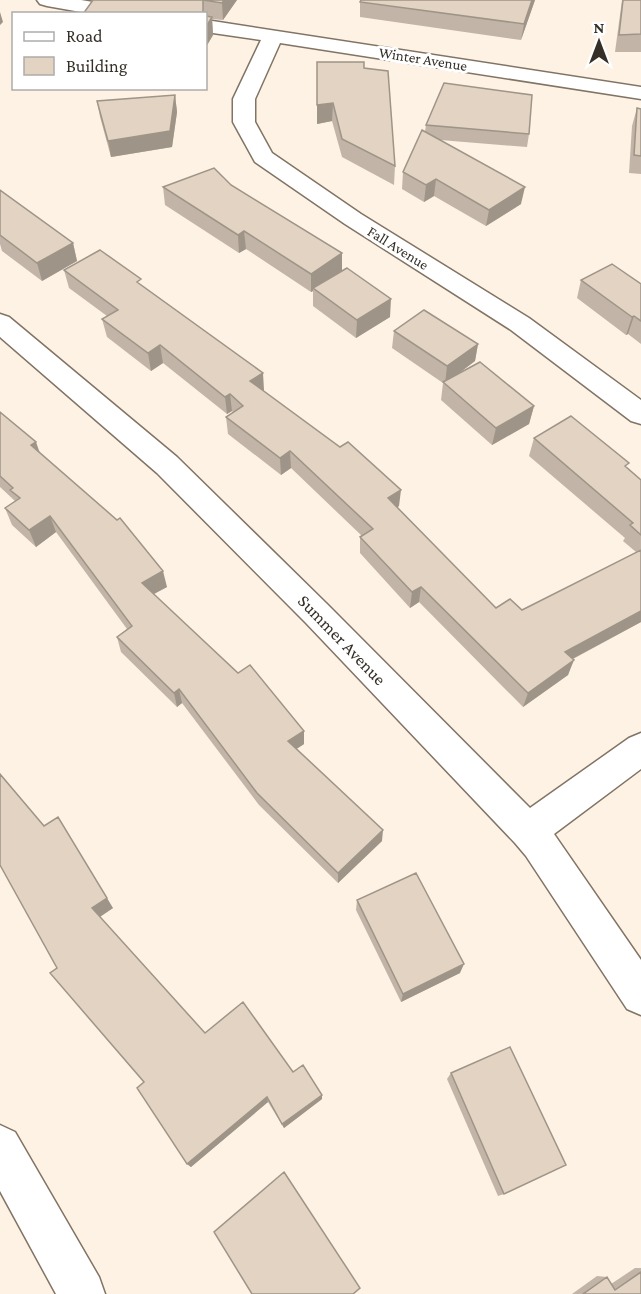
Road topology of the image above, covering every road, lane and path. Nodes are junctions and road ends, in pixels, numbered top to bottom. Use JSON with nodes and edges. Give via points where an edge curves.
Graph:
{"nodes":[{"id":1,"x":49,"y":0,"type":"edge"},
{"id":2,"x":118,"y":12,"type":"edge"},
{"id":3,"x":207,"y":26,"type":"edge"},
{"id":4,"x":273,"y":36,"type":"junction"},
{"id":5,"x":641,"y":93,"type":"edge"},
{"id":6,"x":0,"y":323,"type":"edge"},
{"id":7,"x":641,"y":414,"type":"edge"},
{"id":8,"x":641,"y":749,"type":"edge"},
{"id":9,"x":528,"y":831,"type":"junction"},
{"id":10,"x":641,"y":995,"type":"edge"},
{"id":11,"x":0,"y":1147,"type":"edge"},
{"id":12,"x":82,"y":1294,"type":"edge"}],
"edges":[{"from":1,"to":2,"type":"street"},
{"from":3,"to":4,"type":"street","name":"Winter Avenue"},
{"from":4,"to":5,"type":"street","name":"Winter Avenue"},
{"from":4,"to":7,"type":"street","name":"Fall Avenue","via":[[244,99],[244,122],[263,157],[352,219],[520,324]]},
{"from":6,"to":9,"type":"street","name":"Summer Avenue","via":[[167,465]]},
{"from":8,"to":9,"type":"street"},
{"from":9,"to":10,"type":"street","name":"Summer Avenue"},
{"from":11,"to":12,"type":"street"}]}
